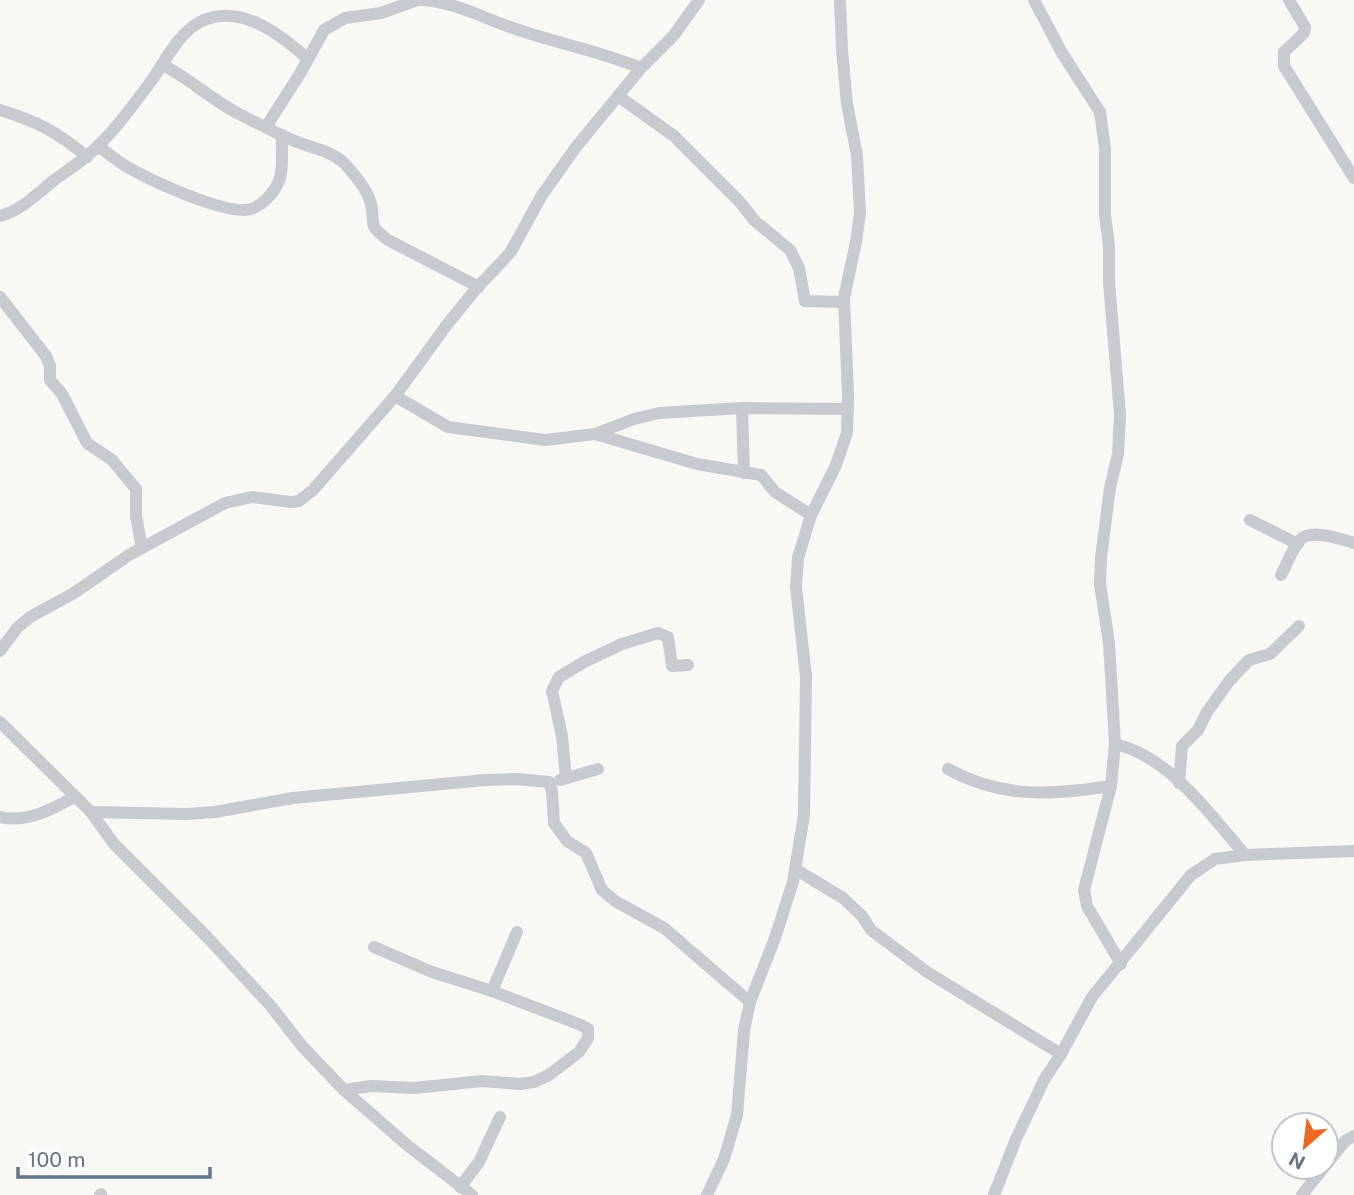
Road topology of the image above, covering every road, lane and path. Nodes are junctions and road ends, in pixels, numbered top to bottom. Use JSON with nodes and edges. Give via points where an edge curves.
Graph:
{"nodes":[{"id":1,"x":419,"y":0,"type":"edge"},
{"id":2,"x":699,"y":0,"type":"edge"},
{"id":3,"x":840,"y":0,"type":"edge"},
{"id":4,"x":1034,"y":0,"type":"edge"},
{"id":5,"x":1289,"y":0,"type":"edge"},
{"id":6,"x":308,"y":59,"type":"junction"},
{"id":7,"x":163,"y":65,"type":"junction"},
{"id":8,"x":641,"y":68,"type":"junction"},
{"id":9,"x":618,"y":96,"type":"junction"},
{"id":10,"x":0,"y":110,"type":"edge"},
{"id":11,"x":266,"y":127,"type":"junction"},
{"id":12,"x":282,"y":135,"type":"junction"},
{"id":13,"x":98,"y":146,"type":"junction"},
{"id":14,"x":87,"y":157,"type":"junction"},
{"id":15,"x":1354,"y":178,"type":"edge"},
{"id":16,"x":0,"y":216,"type":"edge"},
{"id":17,"x":479,"y":287,"type":"junction"},
{"id":18,"x":0,"y":297,"type":"edge"},
{"id":19,"x":844,"y":302,"type":"junction"},
{"id":20,"x":395,"y":396,"type":"junction"},
{"id":21,"x":742,"y":408,"type":"junction"},
{"id":22,"x":848,"y":409,"type":"junction"},
{"id":23,"x":595,"y":434,"type":"junction"},
{"id":24,"x":744,"y":472,"type":"junction"},
{"id":25,"x":811,"y":515,"type":"junction"},
{"id":26,"x":1250,"y":520,"type":"dead end"},
{"id":27,"x":1354,"y":543,"type":"edge"},
{"id":28,"x":1297,"y":544,"type":"junction"},
{"id":29,"x":142,"y":548,"type":"junction"},
{"id":30,"x":1281,"y":575,"type":"dead end"},
{"id":31,"x":1299,"y":626,"type":"dead end"},
{"id":32,"x":0,"y":651,"type":"edge"},
{"id":33,"x":688,"y":665,"type":"dead end"},
{"id":34,"x":0,"y":722,"type":"edge"},
{"id":35,"x":1115,"y":744,"type":"junction"},
{"id":36,"x":598,"y":769,"type":"dead end"},
{"id":37,"x":948,"y":769,"type":"dead end"},
{"id":38,"x":566,"y":778,"type":"junction"},
{"id":39,"x":549,"y":782,"type":"junction"},
{"id":40,"x":1179,"y":783,"type":"junction"},
{"id":41,"x":1111,"y":786,"type":"junction"},
{"id":42,"x":74,"y":797,"type":"junction"},
{"id":43,"x":91,"y":812,"type":"junction"},
{"id":44,"x":0,"y":817,"type":"edge"},
{"id":45,"x":1354,"y":851,"type":"edge"},
{"id":46,"x":1245,"y":855,"type":"junction"},
{"id":47,"x":795,"y":869,"type":"junction"},
{"id":48,"x":517,"y":932,"type":"dead end"},
{"id":49,"x":374,"y":947,"type":"dead end"},
{"id":50,"x":1121,"y":964,"type":"junction"},
{"id":51,"x":492,"y":990,"type":"junction"},
{"id":52,"x":750,"y":1002,"type":"junction"},
{"id":53,"x":1061,"y":1054,"type":"junction"},
{"id":54,"x":344,"y":1090,"type":"junction"},
{"id":55,"x":500,"y":1117,"type":"dead end"},
{"id":56,"x":1354,"y":1136,"type":"edge"},
{"id":57,"x":1340,"y":1147,"type":"edge"},
{"id":58,"x":1313,"y":1181,"type":"edge"},
{"id":59,"x":460,"y":1187,"type":"junction"},
{"id":60,"x":472,"y":1195,"type":"edge"},
{"id":61,"x":707,"y":1195,"type":"edge"},
{"id":62,"x":993,"y":1195,"type":"edge"},
{"id":63,"x":1302,"y":1195,"type":"edge"}],
"edges":[{"from":1,"to":6,"type":"street","via":[[335,22],[324,30]]},
{"from":1,"to":8,"type":"street","via":[[453,6]]},
{"from":2,"to":8,"type":"street"},
{"from":3,"to":19,"type":"street","via":[[859,204]]},
{"from":4,"to":35,"type":"street","via":[[1100,112],[1104,131],[1105,215],[1120,415],[1100,584]]},
{"from":5,"to":15,"type":"street","via":[[1305,27],[1284,52],[1284,66]]},
{"from":6,"to":7,"type":"street","via":[[284,38],[253,21],[224,17],[202,21],[188,30]]},
{"from":6,"to":11,"type":"street"},
{"from":7,"to":11,"type":"street"},
{"from":7,"to":13,"type":"street"},
{"from":8,"to":9,"type":"street"},
{"from":9,"to":17,"type":"street","via":[[561,167],[510,253]]},
{"from":9,"to":19,"type":"street","via":[[674,136],[755,221],[790,250],[799,268],[805,301]]},
{"from":10,"to":14,"type":"street","via":[[54,130]]},
{"from":11,"to":12,"type":"street"},
{"from":12,"to":13,"type":"street","via":[[280,178],[268,198],[243,210],[156,181]]},
{"from":12,"to":17,"type":"street","via":[[345,164],[368,196],[372,226],[388,240]]},
{"from":13,"to":14,"type":"street"},
{"from":14,"to":16,"type":"street","via":[[21,206]]},
{"from":17,"to":20,"type":"street"},
{"from":18,"to":29,"type":"street","via":[[46,356],[51,382],[87,443],[112,460],[136,489]]},
{"from":19,"to":22,"type":"street"},
{"from":20,"to":23,"type":"street","via":[[457,429],[545,440]]},
{"from":20,"to":29,"type":"street","via":[[299,501],[234,500]]},
{"from":21,"to":22,"type":"street"},
{"from":21,"to":23,"type":"street","via":[[659,413]]},
{"from":21,"to":24,"type":"street"},
{"from":22,"to":25,"type":"street","via":[[842,449]]},
{"from":23,"to":24,"type":"street","via":[[697,464]]},
{"from":24,"to":25,"type":"street","via":[[764,477],[775,492]]},
{"from":25,"to":47,"type":"street","via":[[798,558],[796,587],[806,677],[804,815]]},
{"from":26,"to":28,"type":"street"},
{"from":27,"to":28,"type":"street","via":[[1309,535]]},
{"from":28,"to":30,"type":"street"},
{"from":29,"to":32,"type":"street","via":[[30,617]]},
{"from":31,"to":40,"type":"street","via":[[1270,654],[1249,660],[1230,680],[1198,730],[1182,746]]},
{"from":33,"to":38,"type":"street","via":[[672,666],[668,637],[658,633],[622,644],[559,677],[552,691]]},
{"from":34,"to":42,"type":"street"},
{"from":35,"to":40,"type":"street","via":[[1147,756]]},
{"from":35,"to":41,"type":"street"},
{"from":36,"to":38,"type":"street"},
{"from":37,"to":41,"type":"street","via":[[990,788],[1062,793]]},
{"from":38,"to":39,"type":"street"},
{"from":39,"to":43,"type":"street","via":[[485,780],[293,798],[206,813]]},
{"from":39,"to":52,"type":"street","via":[[554,823],[567,841],[586,853],[602,890],[664,928]]},
{"from":40,"to":46,"type":"street"},
{"from":41,"to":50,"type":"street","via":[[1084,890],[1087,906]]},
{"from":42,"to":43,"type":"street"},
{"from":42,"to":44,"type":"street","via":[[32,816]]},
{"from":43,"to":54,"type":"street","via":[[114,844],[225,956]]},
{"from":45,"to":46,"type":"street"},
{"from":46,"to":50,"type":"street","via":[[1215,859],[1191,875]]},
{"from":47,"to":52,"type":"street"},
{"from":47,"to":53,"type":"street","via":[[843,898],[871,930],[927,972]]},
{"from":48,"to":51,"type":"street"},
{"from":49,"to":51,"type":"street","via":[[432,972]]},
{"from":50,"to":53,"type":"street","via":[[1092,997]]},
{"from":51,"to":54,"type":"street","via":[[581,1025],[588,1029],[588,1038],[562,1066],[534,1082]]},
{"from":52,"to":61,"type":"street","via":[[737,1115]]},
{"from":53,"to":62,"type":"street","via":[[1044,1080]]},
{"from":54,"to":59,"type":"street"},
{"from":55,"to":59,"type":"street","via":[[479,1162]]},
{"from":56,"to":57,"type":"street"},
{"from":58,"to":63,"type":"street"},
{"from":59,"to":60,"type":"street"}]}
